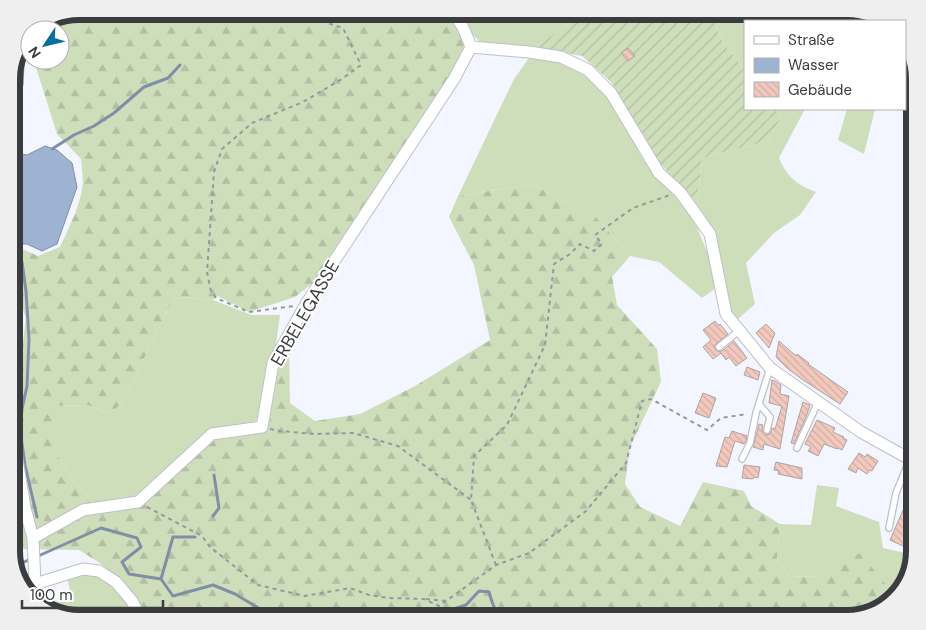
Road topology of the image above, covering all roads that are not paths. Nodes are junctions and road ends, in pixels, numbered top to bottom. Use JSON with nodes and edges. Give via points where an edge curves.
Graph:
{"nodes":[{"id":1,"x":457,"y":20,"type":"edge"},
{"id":2,"x":471,"y":47,"type":"junction"},
{"id":3,"x":740,"y":330,"type":"junction"},
{"id":4,"x":719,"y":347,"type":"dead end"},
{"id":5,"x":770,"y":368,"type":"junction"},
{"id":6,"x":818,"y":402,"type":"junction"},
{"id":7,"x":759,"y":404,"type":"junction"},
{"id":8,"x":767,"y":430,"type":"dead end"},
{"id":9,"x":798,"y":448,"type":"dead end"},
{"id":10,"x":906,"y":458,"type":"edge"},
{"id":11,"x":742,"y":459,"type":"dead end"},
{"id":12,"x":906,"y":473,"type":"edge"},
{"id":13,"x":20,"y":478,"type":"edge"},
{"id":14,"x":889,"y":528,"type":"dead end"},
{"id":15,"x":33,"y":538,"type":"junction"},
{"id":16,"x":35,"y":584,"type":"junction"},
{"id":17,"x":36,"y":592,"type":"edge"},
{"id":18,"x":136,"y":610,"type":"edge"}],
"edges":[{"from":1,"to":2,"type":"street"},
{"from":2,"to":3,"type":"street","via":[[561,57],[588,70],[611,93],[659,172],[680,192],[710,234],[726,314]]},
{"from":2,"to":15,"type":"street","name":"ERBELEGASSE","via":[[454,79],[306,304],[273,362],[262,427],[212,434],[138,502],[83,510]]},
{"from":3,"to":4,"type":"lane"},
{"from":3,"to":5,"type":"street"},
{"from":5,"to":6,"type":"street"},
{"from":5,"to":7,"type":"lane"},
{"from":6,"to":9,"type":"lane"},
{"from":6,"to":10,"type":"street"},
{"from":7,"to":8,"type":"lane","via":[[770,418]]},
{"from":7,"to":11,"type":"lane","via":[[750,443]]},
{"from":12,"to":14,"type":"lane","via":[[896,493]]},
{"from":13,"to":15,"type":"street"},
{"from":15,"to":16,"type":"street"},
{"from":16,"to":17,"type":"street"},
{"from":16,"to":18,"type":"street","via":[[83,569],[99,572],[116,582]]}]}
